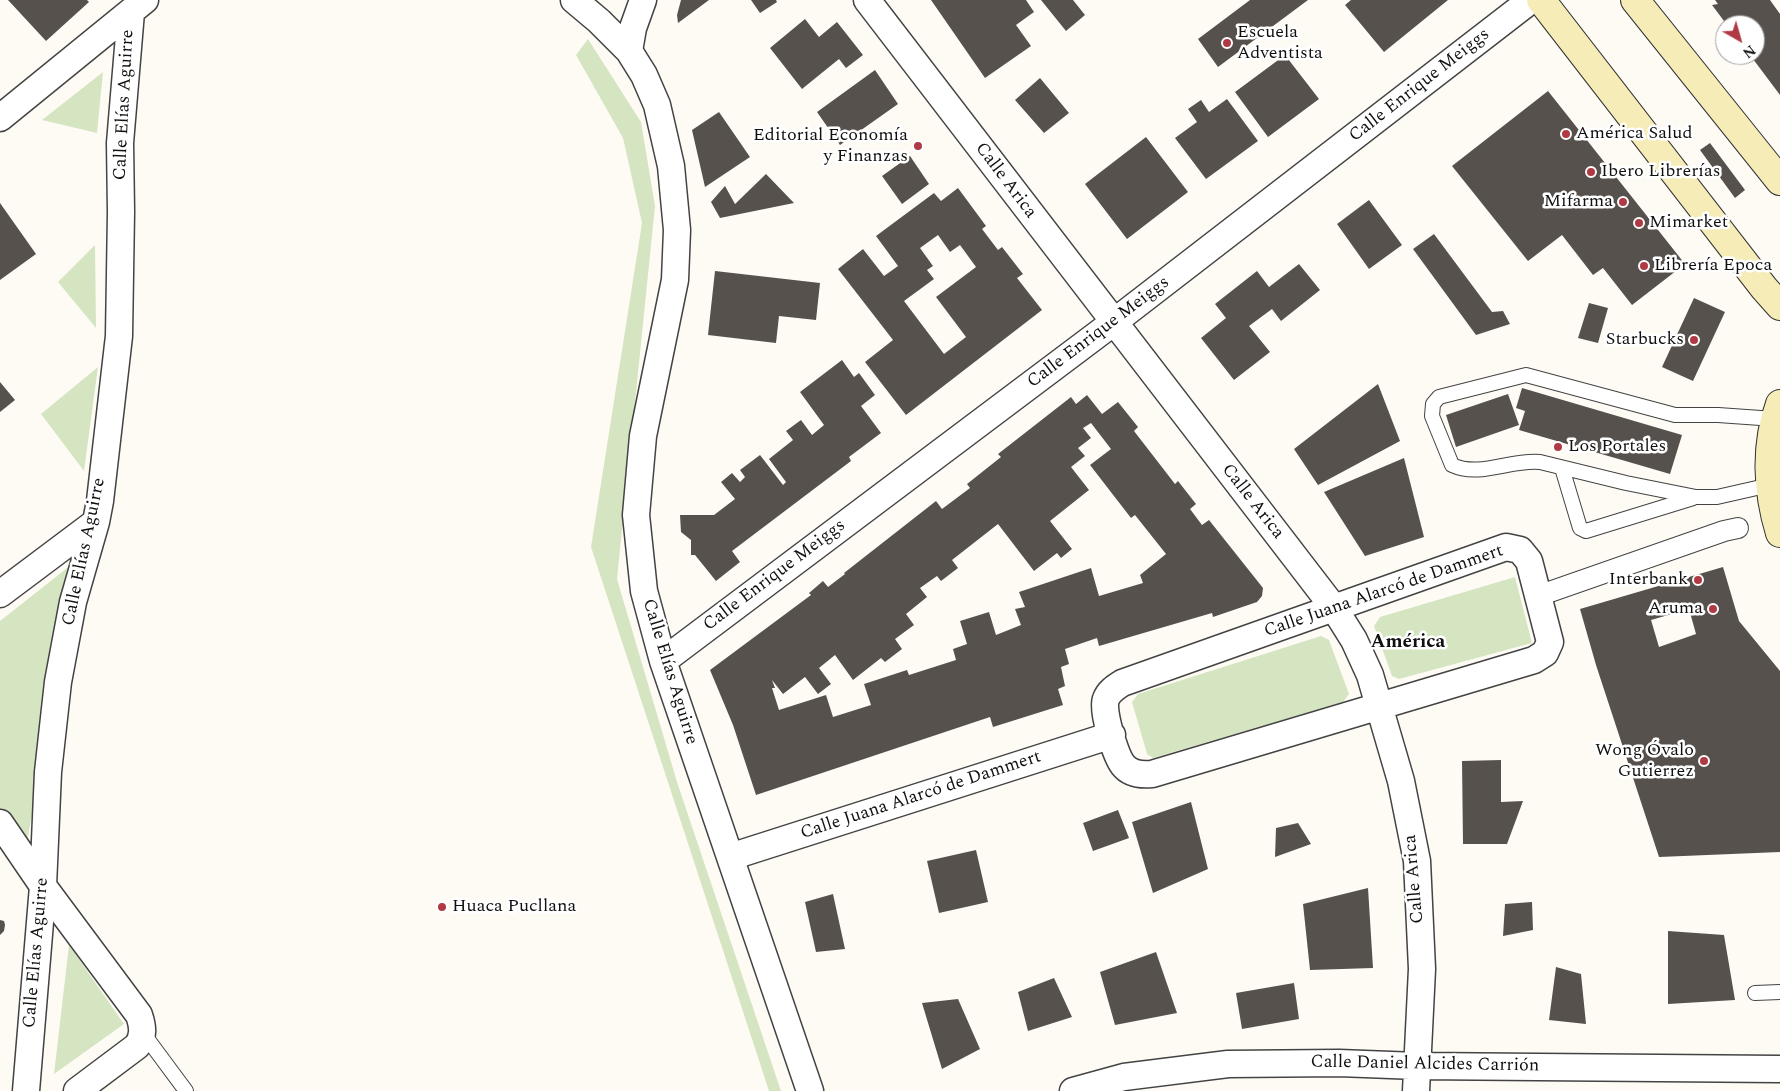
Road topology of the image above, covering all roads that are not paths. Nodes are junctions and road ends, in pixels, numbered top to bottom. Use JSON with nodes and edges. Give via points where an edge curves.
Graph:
{"nodes":[{"id":1,"x":574,"y":0,"type":"edge"},
{"id":2,"x":642,"y":0,"type":"edge"},
{"id":3,"x":867,"y":0,"type":"edge"},
{"id":4,"x":1531,"y":0,"type":"edge"},
{"id":5,"x":1542,"y":0,"type":"edge"},
{"id":6,"x":1635,"y":0,"type":"edge"},
{"id":7,"x":138,"y":6,"type":"edge"},
{"id":8,"x":629,"y":51,"type":"junction"},
{"id":9,"x":0,"y":118,"type":"edge"},
{"id":10,"x":1780,"y":181,"type":"edge"},
{"id":11,"x":1780,"y":306,"type":"edge"},
{"id":12,"x":1114,"y":322,"type":"junction"},
{"id":13,"x":1777,"y":411,"type":"edge"},
{"id":14,"x":1562,"y":468,"type":"junction"},
{"id":15,"x":1696,"y":497,"type":"junction"},
{"id":16,"x":1776,"y":510,"type":"edge"},
{"id":17,"x":96,"y":522,"type":"junction"},
{"id":18,"x":1731,"y":530,"type":"dead end"},
{"id":19,"x":0,"y":594,"type":"edge"},
{"id":20,"x":1538,"y":596,"type":"junction"},
{"id":21,"x":1334,"y":608,"type":"junction"},
{"id":22,"x":663,"y":661,"type":"junction"},
{"id":23,"x":1380,"y":706,"type":"junction"},
{"id":24,"x":1112,"y":735,"type":"junction"},
{"id":25,"x":0,"y":823,"type":"edge"},
{"id":26,"x":730,"y":857,"type":"junction"},
{"id":27,"x":43,"y":886,"type":"junction"},
{"id":28,"x":1780,"y":992,"type":"edge"},
{"id":29,"x":1756,"y":993,"type":"dead end"},
{"id":30,"x":143,"y":1033,"type":"junction"},
{"id":31,"x":1780,"y":1069,"type":"edge"},
{"id":32,"x":1416,"y":1079,"type":"edge"},
{"id":33,"x":26,"y":1091,"type":"edge"},
{"id":34,"x":77,"y":1091,"type":"edge"},
{"id":35,"x":186,"y":1091,"type":"edge"},
{"id":36,"x":810,"y":1091,"type":"edge"},
{"id":37,"x":1073,"y":1091,"type":"edge"}],
"edges":[{"from":1,"to":8,"type":"street","name":"Calle Elías Aguirre"},
{"from":2,"to":8,"type":"street","via":[[632,28]]},
{"from":3,"to":12,"type":"street","name":"Calle Arica"},
{"from":4,"to":12,"type":"street","name":"Calle Enrique Meiggs"},
{"from":5,"to":11,"type":"main road"},
{"from":6,"to":10,"type":"main road"},
{"from":7,"to":9,"type":"street"},
{"from":7,"to":17,"type":"street","name":"Calle Elías Aguirre","via":[[120,143],[119,336]]},
{"from":8,"to":22,"type":"street","name":"Calle Elías Aguirre","via":[[644,74],[657,105],[671,166],[678,230],[675,280],[643,436],[636,515],[644,591]]},
{"from":12,"to":21,"type":"street","name":"Calle Arica"},
{"from":12,"to":22,"type":"street","name":"Calle Enrique Meiggs"},
{"from":13,"to":14,"type":"lane","via":[[1675,415],[1526,375],[1440,397],[1433,404],[1432,416],[1452,465],[1462,470],[1528,461]]},
{"from":13,"to":16,"type":"main road","via":[[1770,452]]},
{"from":14,"to":15,"type":"lane"},
{"from":14,"to":15,"type":"lane","via":[[1580,528],[1586,531]]},
{"from":15,"to":16,"type":"lane","via":[[1717,497]]},
{"from":17,"to":19,"type":"street"},
{"from":17,"to":27,"type":"street","name":"Calle Elías Aguirre","via":[[74,602],[58,682],[48,772]]},
{"from":18,"to":20,"type":"street"},
{"from":20,"to":21,"type":"street","name":"Calle Juana Alarcó de Dammert","via":[[1529,561],[1520,550],[1506,547]]},
{"from":20,"to":23,"type":"street","name":"Calle Juana Alarcó de Dammert","via":[[1550,642],[1545,653],[1534,660]]},
{"from":21,"to":23,"type":"street","name":"Calle Arica","via":[[1354,640]]},
{"from":21,"to":24,"type":"street","name":"Calle Juana Alarcó de Dammert","via":[[1122,683],[1105,700],[1104,709]]},
{"from":22,"to":26,"type":"street","name":"Calle Elías Aguirre"},
{"from":23,"to":24,"type":"street","name":"Calle Juana Alarcó de Dammert","via":[[1152,774],[1132,772],[1124,766]]},
{"from":23,"to":32,"type":"street","name":"Calle Arica","via":[[1401,781],[1417,861],[1422,969]]},
{"from":24,"to":26,"type":"street","name":"Calle Juana Alarcó de Dammert"},
{"from":25,"to":27,"type":"street"},
{"from":26,"to":36,"type":"street","name":"Calle Elías Aguirre"},
{"from":27,"to":30,"type":"street","via":[[139,1016]]},
{"from":27,"to":33,"type":"street","name":"Calle Elías Aguirre"},
{"from":28,"to":29,"type":"lane"},
{"from":30,"to":34,"type":"street","via":[[137,1046]]},
{"from":30,"to":35,"type":"lane"},
{"from":31,"to":32,"type":"street","name":"Calle Daniel Alcides Carrión"},
{"from":32,"to":37,"type":"street","name":"Calle Daniel Alcides Carrión","via":[[1340,1063],[1228,1064],[1124,1077]]}]}
